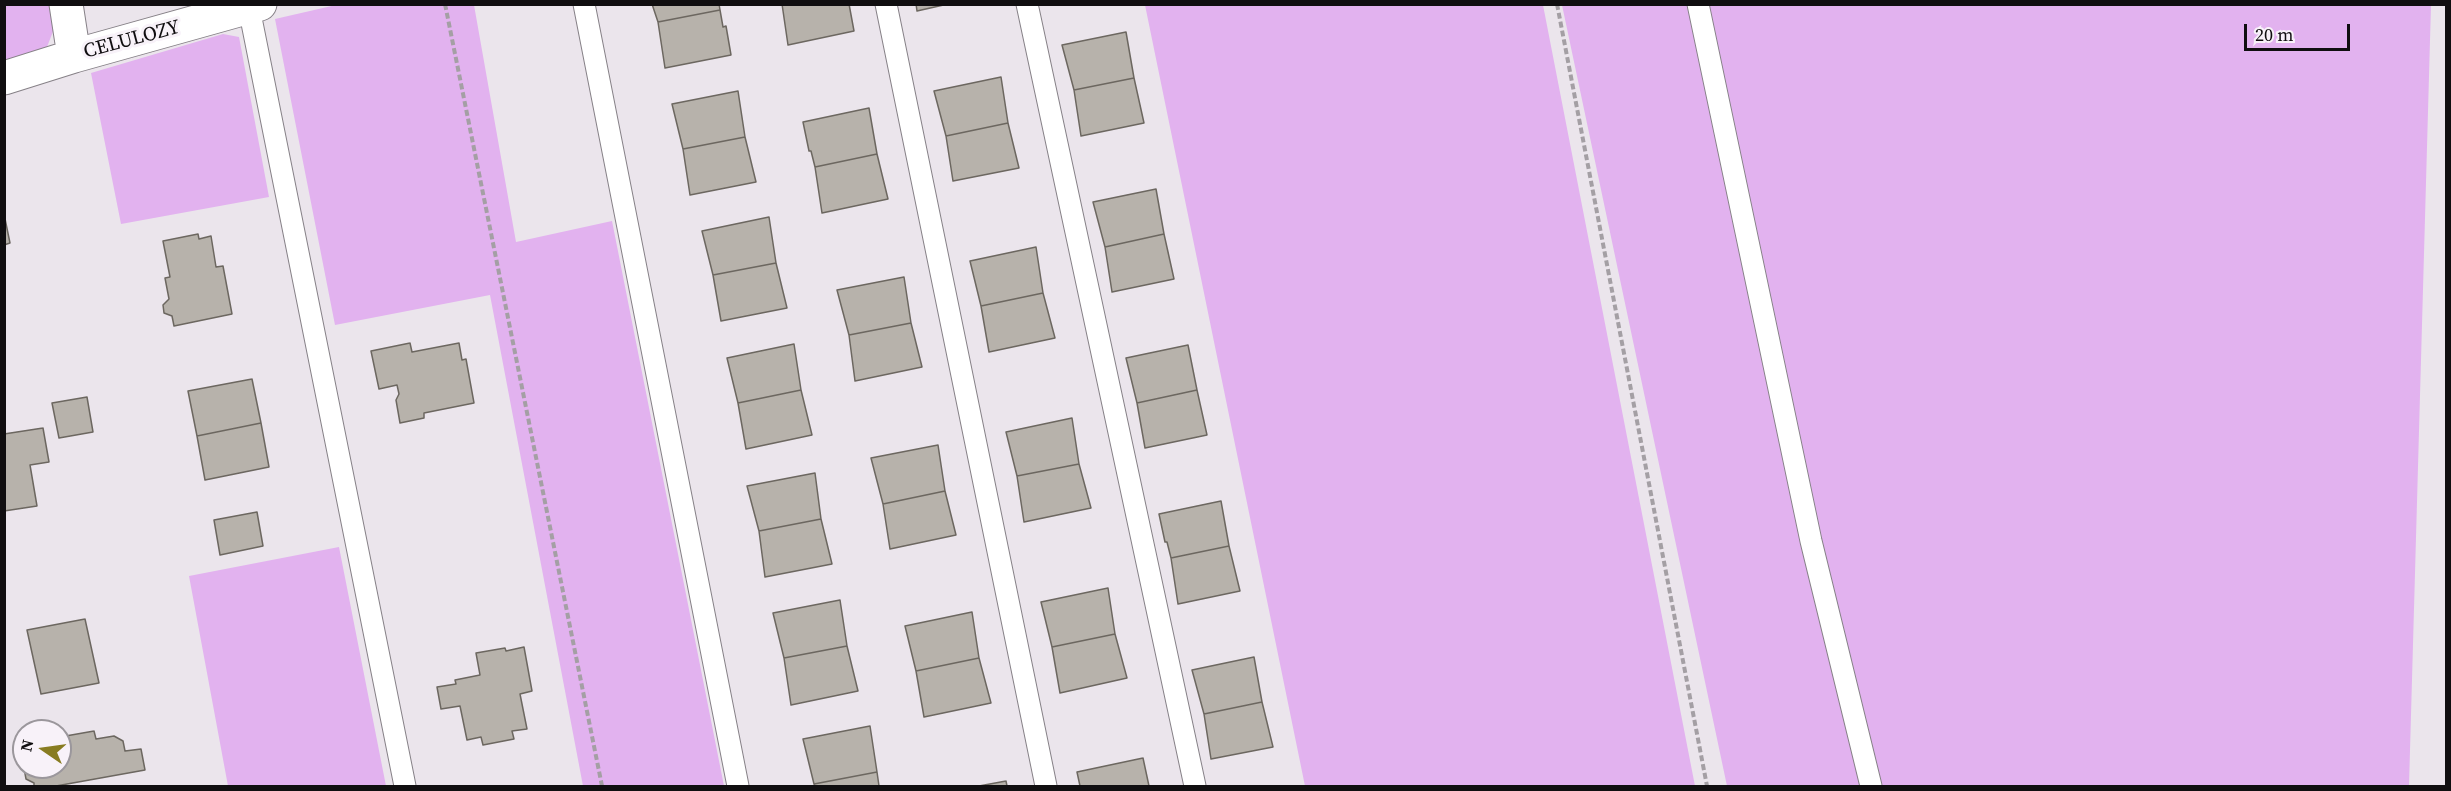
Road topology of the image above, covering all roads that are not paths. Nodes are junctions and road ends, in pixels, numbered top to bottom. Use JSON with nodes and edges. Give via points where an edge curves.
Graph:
{"nodes":[{"id":1,"x":66,"y":4,"type":"edge"},
{"id":2,"x":584,"y":4,"type":"edge"},
{"id":3,"x":886,"y":4,"type":"edge"},
{"id":4,"x":1027,"y":4,"type":"edge"},
{"id":5,"x":1698,"y":4,"type":"edge"},
{"id":6,"x":255,"y":6,"type":"edge"},
{"id":7,"x":74,"y":56,"type":"junction"},
{"id":8,"x":4,"y":78,"type":"edge"},
{"id":9,"x":405,"y":786,"type":"edge"},
{"id":10,"x":738,"y":786,"type":"edge"},
{"id":11,"x":1046,"y":786,"type":"edge"},
{"id":12,"x":1195,"y":786,"type":"edge"},
{"id":13,"x":1871,"y":786,"type":"edge"}],
"edges":[{"from":1,"to":7,"type":"street"},
{"from":2,"to":10,"type":"lane"},
{"from":3,"to":11,"type":"lane"},
{"from":4,"to":12,"type":"lane"},
{"from":5,"to":13,"type":"lane","via":[[1811,541]]},
{"from":6,"to":7,"type":"street","name":"CELULOZY"},
{"from":6,"to":9,"type":"lane"},
{"from":7,"to":8,"type":"street","name":"CELULOZY"}]}
